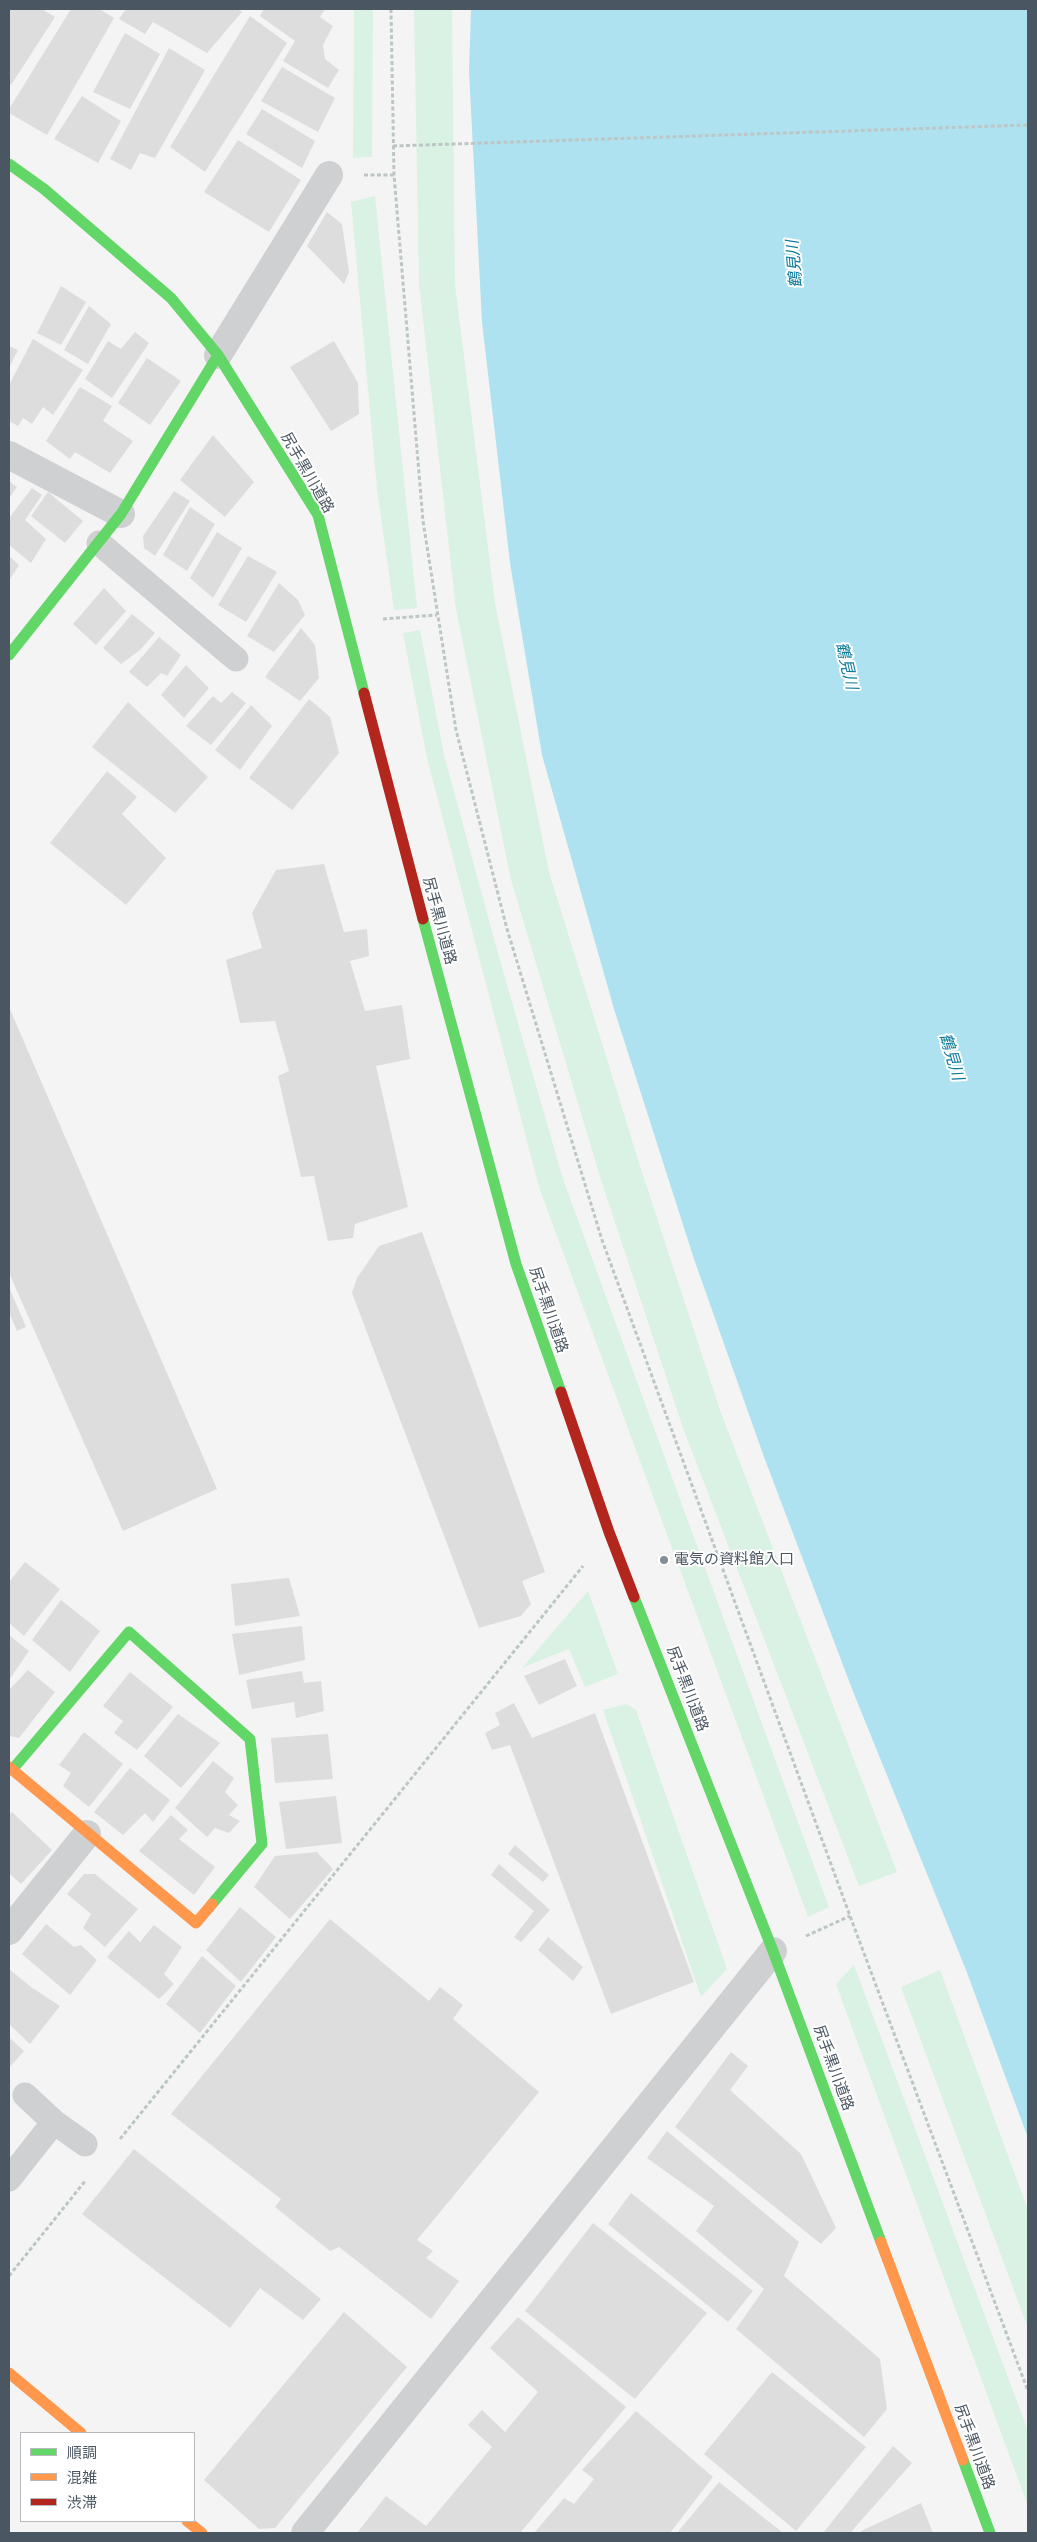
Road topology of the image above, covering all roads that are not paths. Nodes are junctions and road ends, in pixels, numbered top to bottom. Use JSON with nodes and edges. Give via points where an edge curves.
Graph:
{"nodes":[{"id":1,"x":9,"y":164,"type":"edge"},
{"id":2,"x":329,"y":175,"type":"dead end"},
{"id":3,"x":218,"y":355,"type":"junction"},
{"id":4,"x":9,"y":455,"type":"edge"},
{"id":5,"x":120,"y":514,"type":"junction"},
{"id":6,"x":99,"y":543,"type":"junction"},
{"id":7,"x":9,"y":655,"type":"edge"},
{"id":8,"x":236,"y":659,"type":"dead end"},
{"id":9,"x":10,"y":1768,"type":"edge"},
{"id":10,"x":86,"y":1834,"type":"junction"},
{"id":11,"x":9,"y":1931,"type":"edge"},
{"id":12,"x":773,"y":1951,"type":"junction"},
{"id":13,"x":25,"y":2095,"type":"dead end"},
{"id":14,"x":54,"y":2122,"type":"junction"},
{"id":15,"x":85,"y":2144,"type":"dead end"},
{"id":16,"x":9,"y":2179,"type":"edge"},
{"id":17,"x":9,"y":2373,"type":"edge"},
{"id":18,"x":80,"y":2432,"type":"edge"},
{"id":19,"x":188,"y":2522,"type":"edge"},
{"id":20,"x":202,"y":2533,"type":"edge"},
{"id":21,"x":305,"y":2533,"type":"edge"},
{"id":22,"x":990,"y":2533,"type":"edge"}],
"edges":[{"from":1,"to":3,"type":"main road","name":"尻手黒川道路","via":[[44,188],[171,298]]},
{"from":2,"to":3,"type":"street"},
{"from":3,"to":5,"type":"main road"},
{"from":3,"to":12,"type":"main road","name":"尻手黒川道路","via":[[318,515],[516,1264],[609,1532]]},
{"from":4,"to":5,"type":"street"},
{"from":5,"to":6,"type":"main road"},
{"from":6,"to":7,"type":"main road"},
{"from":6,"to":8,"type":"lane"},
{"from":9,"to":10,"type":"main road"},
{"from":9,"to":10,"type":"main road","via":[[129,1632],[250,1739],[262,1844],[196,1923]]},
{"from":10,"to":11,"type":"street"},
{"from":12,"to":21,"type":"street"},
{"from":12,"to":22,"type":"main road","name":"尻手黒川道路"},
{"from":13,"to":14,"type":"lane"},
{"from":14,"to":15,"type":"lane"},
{"from":14,"to":16,"type":"lane"},
{"from":17,"to":18,"type":"main road"},
{"from":19,"to":20,"type":"main road"}]}
